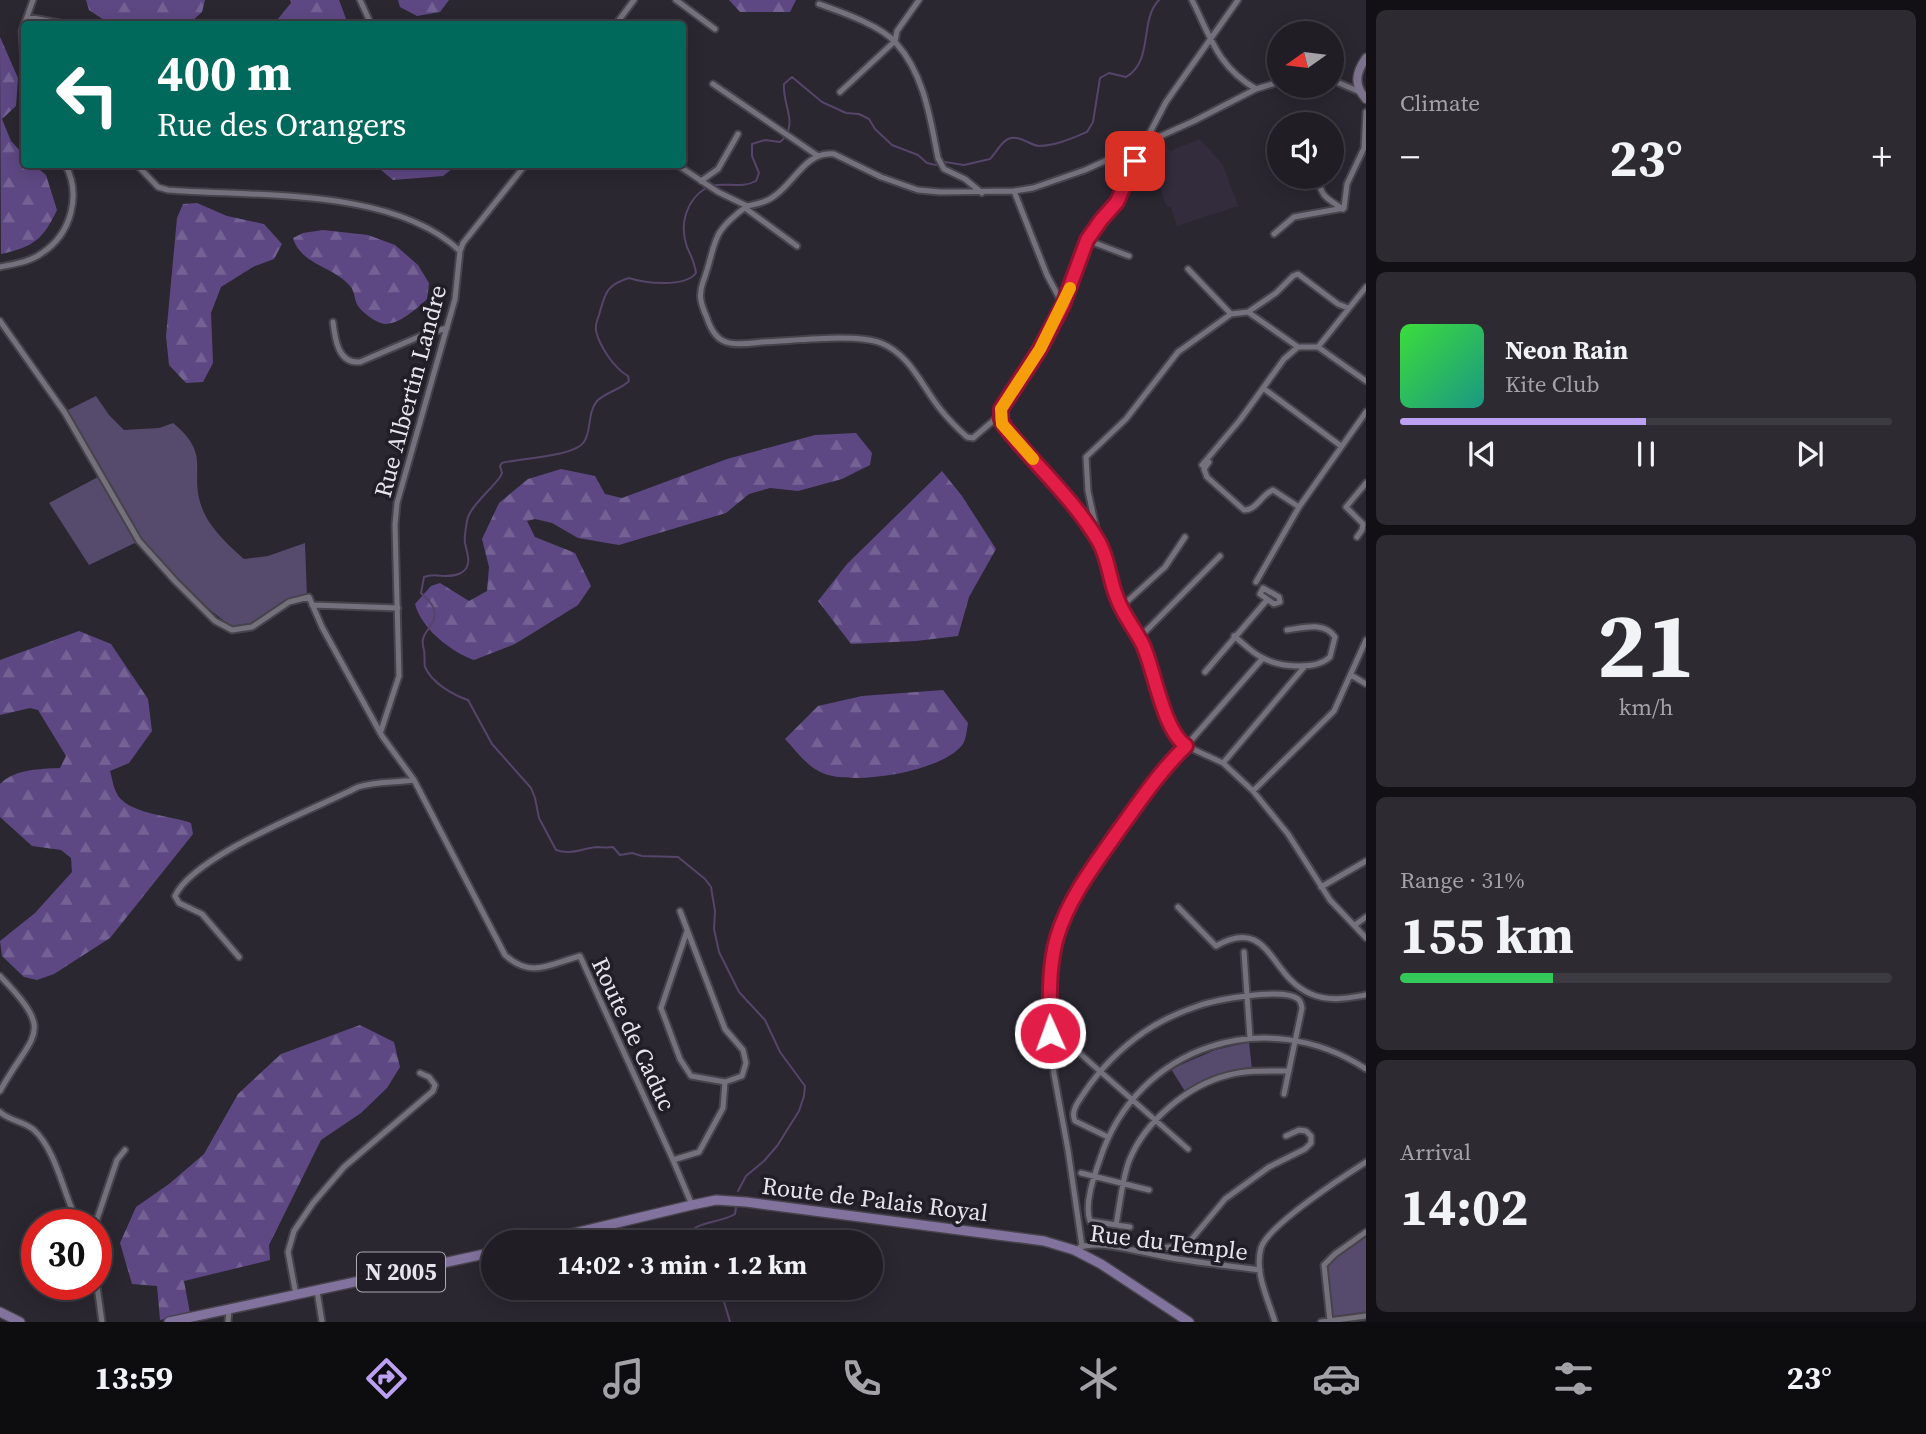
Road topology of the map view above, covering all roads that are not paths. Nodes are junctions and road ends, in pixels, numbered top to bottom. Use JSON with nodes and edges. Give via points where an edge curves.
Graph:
{"nodes":[{"id":1,"x":33,"y":0,"type":"edge"},
{"id":2,"x":360,"y":0,"type":"edge"},
{"id":3,"x":634,"y":0,"type":"edge"},
{"id":4,"x":676,"y":0,"type":"edge"},
{"id":5,"x":919,"y":0,"type":"edge"},
{"id":6,"x":1192,"y":0,"type":"edge"},
{"id":7,"x":1238,"y":0,"type":"edge"},
{"id":8,"x":819,"y":4,"type":"dead end"},
{"id":9,"x":27,"y":17,"type":"junction"},
{"id":10,"x":26,"y":21,"type":"edge"},
{"id":11,"x":49,"y":21,"type":"edge"},
{"id":12,"x":370,"y":21,"type":"edge"},
{"id":13,"x":618,"y":21,"type":"edge"},
{"id":14,"x":715,"y":29,"type":"dead end"},
{"id":15,"x":1211,"y":39,"type":"junction"},
{"id":16,"x":895,"y":41,"type":"junction"},
{"id":17,"x":1366,"y":58,"type":"edge"},
{"id":18,"x":713,"y":84,"type":"dead end"},
{"id":19,"x":1267,"y":86,"type":"edge"},
{"id":20,"x":1344,"y":86,"type":"edge"},
{"id":21,"x":1256,"y":89,"type":"junction"},
{"id":22,"x":840,"y":92,"type":"dead end"},
{"id":23,"x":1363,"y":95,"type":"edge"},
{"id":24,"x":1366,"y":112,"type":"edge"},
{"id":25,"x":738,"y":134,"type":"dead end"},
{"id":26,"x":1146,"y":144,"type":"junction"},
{"id":27,"x":818,"y":156,"type":"junction"},
{"id":28,"x":66,"y":168,"type":"edge"},
{"id":29,"x":140,"y":168,"type":"edge"},
{"id":30,"x":523,"y":168,"type":"edge"},
{"id":31,"x":682,"y":168,"type":"edge"},
{"id":32,"x":703,"y":182,"type":"junction"},
{"id":33,"x":1319,"y":189,"type":"edge"},
{"id":34,"x":1014,"y":191,"type":"junction"},
{"id":35,"x":982,"y":192,"type":"junction"},
{"id":36,"x":746,"y":207,"type":"junction"},
{"id":37,"x":1343,"y":209,"type":"junction"},
{"id":38,"x":1274,"y":234,"type":"dead end"},
{"id":39,"x":1087,"y":240,"type":"junction"},
{"id":40,"x":797,"y":246,"type":"dead end"},
{"id":41,"x":460,"y":251,"type":"junction"},
{"id":42,"x":1129,"y":256,"type":"dead end"},
{"id":43,"x":0,"y":267,"type":"edge"},
{"id":44,"x":1188,"y":268,"type":"dead end"},
{"id":45,"x":1366,"y":287,"type":"edge"},
{"id":46,"x":1063,"y":305,"type":"junction"},
{"id":47,"x":1349,"y":308,"type":"junction"},
{"id":48,"x":1248,"y":312,"type":"junction"},
{"id":49,"x":1231,"y":314,"type":"junction"},
{"id":50,"x":0,"y":321,"type":"edge"},
{"id":51,"x":333,"y":323,"type":"dead end"},
{"id":52,"x":447,"y":328,"type":"junction"},
{"id":53,"x":1298,"y":347,"type":"junction"},
{"id":54,"x":1318,"y":347,"type":"junction"},
{"id":55,"x":1366,"y":381,"type":"edge"},
{"id":56,"x":1263,"y":388,"type":"junction"},
{"id":57,"x":1366,"y":412,"type":"edge"},
{"id":58,"x":1000,"y":415,"type":"junction"},
{"id":59,"x":1222,"y":446,"type":"dead end"},
{"id":60,"x":1341,"y":446,"type":"junction"},
{"id":61,"x":1202,"y":465,"type":"dead end"},
{"id":62,"x":1366,"y":482,"type":"edge"},
{"id":63,"x":1299,"y":507,"type":"junction"},
{"id":64,"x":1185,"y":537,"type":"dead end"},
{"id":65,"x":1357,"y":537,"type":"dead end"},
{"id":66,"x":1098,"y":542,"type":"junction"},
{"id":67,"x":1220,"y":556,"type":"dead end"},
{"id":68,"x":1256,"y":582,"type":"dead end"},
{"id":69,"x":1267,"y":600,"type":"dead end"},
{"id":70,"x":312,"y":605,"type":"junction"},
{"id":71,"x":1121,"y":607,"type":"junction"},
{"id":72,"x":398,"y":608,"type":"junction"},
{"id":73,"x":1287,"y":630,"type":"dead end"},
{"id":74,"x":1234,"y":636,"type":"junction"},
{"id":75,"x":1139,"y":638,"type":"junction"},
{"id":76,"x":1366,"y":640,"type":"edge"},
{"id":77,"x":1363,"y":657,"type":"edge"},
{"id":78,"x":1263,"y":659,"type":"junction"},
{"id":79,"x":1305,"y":666,"type":"junction"},
{"id":80,"x":1205,"y":672,"type":"dead end"},
{"id":81,"x":1351,"y":675,"type":"junction"},
{"id":82,"x":1366,"y":684,"type":"edge"},
{"id":83,"x":381,"y":731,"type":"junction"},
{"id":84,"x":1186,"y":746,"type":"junction"},
{"id":85,"x":1223,"y":763,"type":"junction"},
{"id":86,"x":414,"y":780,"type":"junction"},
{"id":87,"x":1253,"y":791,"type":"junction"},
{"id":88,"x":1366,"y":861,"type":"edge"},
{"id":89,"x":1321,"y":887,"type":"junction"},
{"id":90,"x":1178,"y":907,"type":"dead end"},
{"id":91,"x":680,"y":911,"type":"dead end"},
{"id":92,"x":1366,"y":917,"type":"edge"},
{"id":93,"x":1355,"y":925,"type":"junction"},
{"id":94,"x":687,"y":931,"type":"junction"},
{"id":95,"x":1366,"y":938,"type":"edge"},
{"id":96,"x":1244,"y":952,"type":"dead end"},
{"id":97,"x":239,"y":957,"type":"dead end"},
{"id":98,"x":0,"y":976,"type":"edge"},
{"id":99,"x":1366,"y":995,"type":"edge"},
{"id":100,"x":1247,"y":996,"type":"junction"},
{"id":101,"x":1250,"y":1038,"type":"junction"},
{"id":102,"x":1296,"y":1040,"type":"junction"},
{"id":103,"x":1076,"y":1050,"type":"dead end"},
{"id":104,"x":1366,"y":1069,"type":"edge"},
{"id":105,"x":1289,"y":1071,"type":"junction"},
{"id":106,"x":1100,"y":1072,"type":"junction"},
{"id":107,"x":421,"y":1073,"type":"dead end"},
{"id":108,"x":725,"y":1082,"type":"junction"},
{"id":109,"x":0,"y":1091,"type":"edge"},
{"id":110,"x":1284,"y":1094,"type":"dead end"},
{"id":111,"x":1131,"y":1099,"type":"junction"},
{"id":112,"x":0,"y":1111,"type":"edge"},
{"id":113,"x":1156,"y":1121,"type":"junction"},
{"id":114,"x":1286,"y":1136,"type":"dead end"},
{"id":115,"x":1108,"y":1137,"type":"junction"},
{"id":116,"x":1188,"y":1149,"type":"dead end"},
{"id":117,"x":125,"y":1150,"type":"dead end"},
{"id":118,"x":673,"y":1160,"type":"junction"},
{"id":119,"x":1366,"y":1162,"type":"edge"},
{"id":120,"x":1081,"y":1173,"type":"dead end"},
{"id":121,"x":1094,"y":1177,"type":"junction"},
{"id":122,"x":1124,"y":1184,"type":"junction"},
{"id":123,"x":1149,"y":1190,"type":"dead end"},
{"id":124,"x":692,"y":1205,"type":"junction"},
{"id":125,"x":72,"y":1209,"type":"edge"},
{"id":126,"x":100,"y":1209,"type":"edge"},
{"id":127,"x":1116,"y":1225,"type":"junction"},
{"id":128,"x":1130,"y":1227,"type":"dead end"},
{"id":129,"x":587,"y":1230,"type":"edge"},
{"id":130,"x":1366,"y":1232,"type":"edge"},
{"id":131,"x":1078,"y":1248,"type":"junction"},
{"id":132,"x":1148,"y":1252,"type":"junction"},
{"id":133,"x":481,"y":1255,"type":"edge"},
{"id":134,"x":1259,"y":1270,"type":"junction"},
{"id":135,"x":317,"y":1290,"type":"junction"},
{"id":136,"x":296,"y":1295,"type":"junction"},
{"id":137,"x":99,"y":1300,"type":"edge"},
{"id":138,"x":229,"y":1310,"type":"junction"},
{"id":139,"x":0,"y":1312,"type":"edge"},
{"id":140,"x":1366,"y":1316,"type":"edge"},
{"id":141,"x":197,"y":1319,"type":"edge"},
{"id":142,"x":1330,"y":1321,"type":"edge"},
{"id":143,"x":20,"y":1322,"type":"edge"},
{"id":144,"x":102,"y":1322,"type":"edge"},
{"id":145,"x":169,"y":1322,"type":"edge"},
{"id":146,"x":228,"y":1322,"type":"edge"},
{"id":147,"x":322,"y":1322,"type":"edge"},
{"id":148,"x":1189,"y":1322,"type":"edge"},
{"id":149,"x":1275,"y":1322,"type":"edge"},
{"id":150,"x":1321,"y":1322,"type":"edge"}],
"edges":[{"from":1,"to":9,"type":"street"},
{"from":2,"to":12,"type":"street"},
{"from":3,"to":13,"type":"street"},
{"from":4,"to":14,"type":"street"},
{"from":5,"to":16,"type":"street"},
{"from":6,"to":15,"type":"street"},
{"from":7,"to":15,"type":"street"},
{"from":8,"to":16,"type":"street"},
{"from":9,"to":10,"type":"street"},
{"from":9,"to":11,"type":"street"},
{"from":15,"to":21,"type":"street","via":[[1229,71]]},
{"from":15,"to":26,"type":"street","via":[[1166,102]]},
{"from":16,"to":22,"type":"street"},
{"from":16,"to":35,"type":"street","via":[[919,78],[942,166]]},
{"from":17,"to":23,"type":"main road","via":[[1357,73]]},
{"from":18,"to":27,"type":"street"},
{"from":19,"to":21,"type":"street"},
{"from":20,"to":23,"type":"street"},
{"from":21,"to":26,"type":"street"},
{"from":24,"to":37,"type":"street","via":[[1364,148],[1347,184]]},
{"from":25,"to":32,"type":"street","via":[[718,169]]},
{"from":26,"to":34,"type":"street","via":[[1085,170]]},
{"from":26,"to":39,"type":"street","via":[[1117,202]]},
{"from":27,"to":35,"type":"street","via":[[834,154],[918,190]]},
{"from":27,"to":36,"type":"street","via":[[776,196]]},
{"from":28,"to":43,"type":"street","via":[[74,206],[64,229],[41,254]]},
{"from":29,"to":41,"type":"street","via":[[158,187],[169,190],[316,197],[380,211],[433,230]]},
{"from":30,"to":41,"type":"street"},
{"from":31,"to":32,"type":"street"},
{"from":32,"to":36,"type":"street"},
{"from":33,"to":37,"type":"street"},
{"from":34,"to":35,"type":"street"},
{"from":34,"to":46,"type":"street"},
{"from":36,"to":40,"type":"street"},
{"from":36,"to":58,"type":"street","via":[[719,231],[699,298],[709,324],[723,341],[876,341],[907,362],[940,410],[967,437],[974,438]]},
{"from":37,"to":38,"type":"street","via":[[1293,216]]},
{"from":39,"to":42,"type":"street"},
{"from":39,"to":46,"type":"street"},
{"from":41,"to":52,"type":"street","name":"Rue Albertin Landre","via":[[457,294]]},
{"from":44,"to":49,"type":"street"},
{"from":45,"to":47,"type":"street"},
{"from":46,"to":58,"type":"street"},
{"from":47,"to":48,"type":"street","via":[[1298,274]]},
{"from":47,"to":54,"type":"street"},
{"from":48,"to":49,"type":"street"},
{"from":48,"to":53,"type":"street"},
{"from":49,"to":66,"type":"street","via":[[1178,352],[1126,419],[1087,454],[1088,491]]},
{"from":50,"to":70,"type":"street","via":[[65,412],[139,541],[215,621],[232,630],[252,627],[289,602],[309,597]]},
{"from":51,"to":52,"type":"street","via":[[335,343],[353,363]]},
{"from":52,"to":72,"type":"street","name":"Rue Albertin Landre","via":[[398,492]]},
{"from":53,"to":54,"type":"street"},
{"from":53,"to":56,"type":"street"},
{"from":54,"to":55,"type":"street"},
{"from":56,"to":60,"type":"street"},
{"from":56,"to":61,"type":"street"},
{"from":57,"to":60,"type":"street"},
{"from":58,"to":66,"type":"street","via":[[1004,426],[1083,517]]},
{"from":59,"to":63,"type":"street","via":[[1206,465],[1205,474],[1240,507],[1251,509],[1273,490]]},
{"from":60,"to":63,"type":"street"},
{"from":62,"to":65,"type":"street","via":[[1346,507],[1363,524]]},
{"from":63,"to":68,"type":"street"},
{"from":64,"to":71,"type":"street","via":[[1165,567]]},
{"from":66,"to":71,"type":"street"},
{"from":67,"to":75,"type":"street"},
{"from":69,"to":74,"type":"street"},
{"from":70,"to":72,"type":"street"},
{"from":70,"to":83,"type":"street","name":"Route de Caduc"},
{"from":71,"to":75,"type":"street"},
{"from":72,"to":83,"type":"street","name":"Rue Albertin Landre","via":[[399,676]]},
{"from":73,"to":79,"type":"street","via":[[1322,627],[1334,634],[1328,659]]},
{"from":74,"to":78,"type":"street"},
{"from":74,"to":80,"type":"street"},
{"from":75,"to":84,"type":"street","via":[[1170,727]]},
{"from":76,"to":77,"type":"street"},
{"from":77,"to":81,"type":"street"},
{"from":78,"to":79,"type":"street"},
{"from":78,"to":84,"type":"street"},
{"from":79,"to":85,"type":"street"},
{"from":81,"to":82,"type":"street"},
{"from":81,"to":87,"type":"street","via":[[1334,711]]},
{"from":83,"to":86,"type":"street","name":"Route de Caduc"},
{"from":84,"to":85,"type":"street"},
{"from":84,"to":131,"type":"street","via":[[1167,765],[1078,888],[1057,936],[1049,983],[1050,1033]]},
{"from":85,"to":87,"type":"street"},
{"from":86,"to":97,"type":"street","via":[[358,787],[233,847],[189,877],[176,892],[179,903],[202,914]]},
{"from":86,"to":118,"type":"street","name":"Route de Caduc","via":[[505,955],[514,964],[539,969],[580,956]]},
{"from":87,"to":89,"type":"street","via":[[1288,834]]},
{"from":88,"to":89,"type":"street"},
{"from":89,"to":93,"type":"street"},
{"from":90,"to":99,"type":"street","via":[[1216,946],[1238,936],[1262,944],[1287,977],[1312,995],[1342,999]]},
{"from":91,"to":94,"type":"street"},
{"from":92,"to":93,"type":"street"},
{"from":93,"to":95,"type":"street"},
{"from":94,"to":108,"type":"street","via":[[725,1029],[743,1049],[746,1063],[741,1076]]},
{"from":94,"to":108,"type":"street","via":[[661,1007],[691,1076]]},
{"from":96,"to":100,"type":"street"},
{"from":98,"to":109,"type":"street","via":[[29,1009],[36,1028],[30,1046]]},
{"from":100,"to":101,"type":"street"},
{"from":100,"to":102,"type":"street","via":[[1274,994],[1298,999],[1302,1008]]},
{"from":100,"to":106,"type":"street","via":[[1195,1007],[1156,1026],[1121,1050]]},
{"from":101,"to":102,"type":"street"},
{"from":101,"to":111,"type":"street","via":[[1181,1060]]},
{"from":102,"to":104,"type":"street","via":[[1340,1054]]},
{"from":102,"to":105,"type":"street"},
{"from":103,"to":106,"type":"street"},
{"from":105,"to":110,"type":"street"},
{"from":105,"to":113,"type":"street","via":[[1251,1071],[1218,1079],[1192,1091]]},
{"from":106,"to":111,"type":"street"},
{"from":106,"to":115,"type":"street","via":[[1072,1114],[1075,1121]]},
{"from":107,"to":136,"type":"street","via":[[434,1081],[433,1091],[344,1167],[294,1231],[288,1252]]},
{"from":108,"to":118,"type":"street","via":[[723,1108],[699,1152]]},
{"from":111,"to":113,"type":"street"},
{"from":111,"to":115,"type":"street"},
{"from":112,"to":125,"type":"street","via":[[34,1130],[46,1146]]},
{"from":113,"to":116,"type":"street"},
{"from":113,"to":122,"type":"street","via":[[1140,1140]]},
{"from":114,"to":132,"type":"street","via":[[1306,1131],[1311,1143],[1225,1199],[1191,1240]]},
{"from":115,"to":121,"type":"street"},
{"from":117,"to":126,"type":"street","via":[[117,1160]]},
{"from":118,"to":124,"type":"street","name":"Route de Caduc"},
{"from":119,"to":134,"type":"street","via":[[1264,1239]]},
{"from":120,"to":121,"type":"street"},
{"from":121,"to":122,"type":"street"},
{"from":121,"to":127,"type":"street","via":[[1088,1218]]},
{"from":122,"to":123,"type":"street"},
{"from":122,"to":127,"type":"street"},
{"from":124,"to":129,"type":"main road","name":"Route de Palais Royal"},
{"from":124,"to":131,"type":"main road","name":"Route de Palais Royal","via":[[716,1200],[746,1202]]},
{"from":127,"to":128,"type":"street"},
{"from":130,"to":142,"type":"street","via":[[1324,1265]]},
{"from":131,"to":132,"type":"street","name":"Rue du Temple"},
{"from":131,"to":148,"type":"main road","name":"Route de Palais Royal"},
{"from":132,"to":134,"type":"street","name":"Rue du Temple"},
{"from":133,"to":135,"type":"main road","number":"N 2005"},
{"from":134,"to":149,"type":"street"},
{"from":135,"to":136,"type":"main road","number":"N 2005"},
{"from":135,"to":147,"type":"street"},
{"from":136,"to":138,"type":"main road","number":"N 2005"},
{"from":137,"to":144,"type":"street"},
{"from":138,"to":141,"type":"main road","number":"N 2005"},
{"from":138,"to":146,"type":"street"},
{"from":139,"to":143,"type":"main road"},
{"from":140,"to":142,"type":"street"},
{"from":141,"to":145,"type":"main road","number":"N 2005"},
{"from":142,"to":150,"type":"street"}]}
